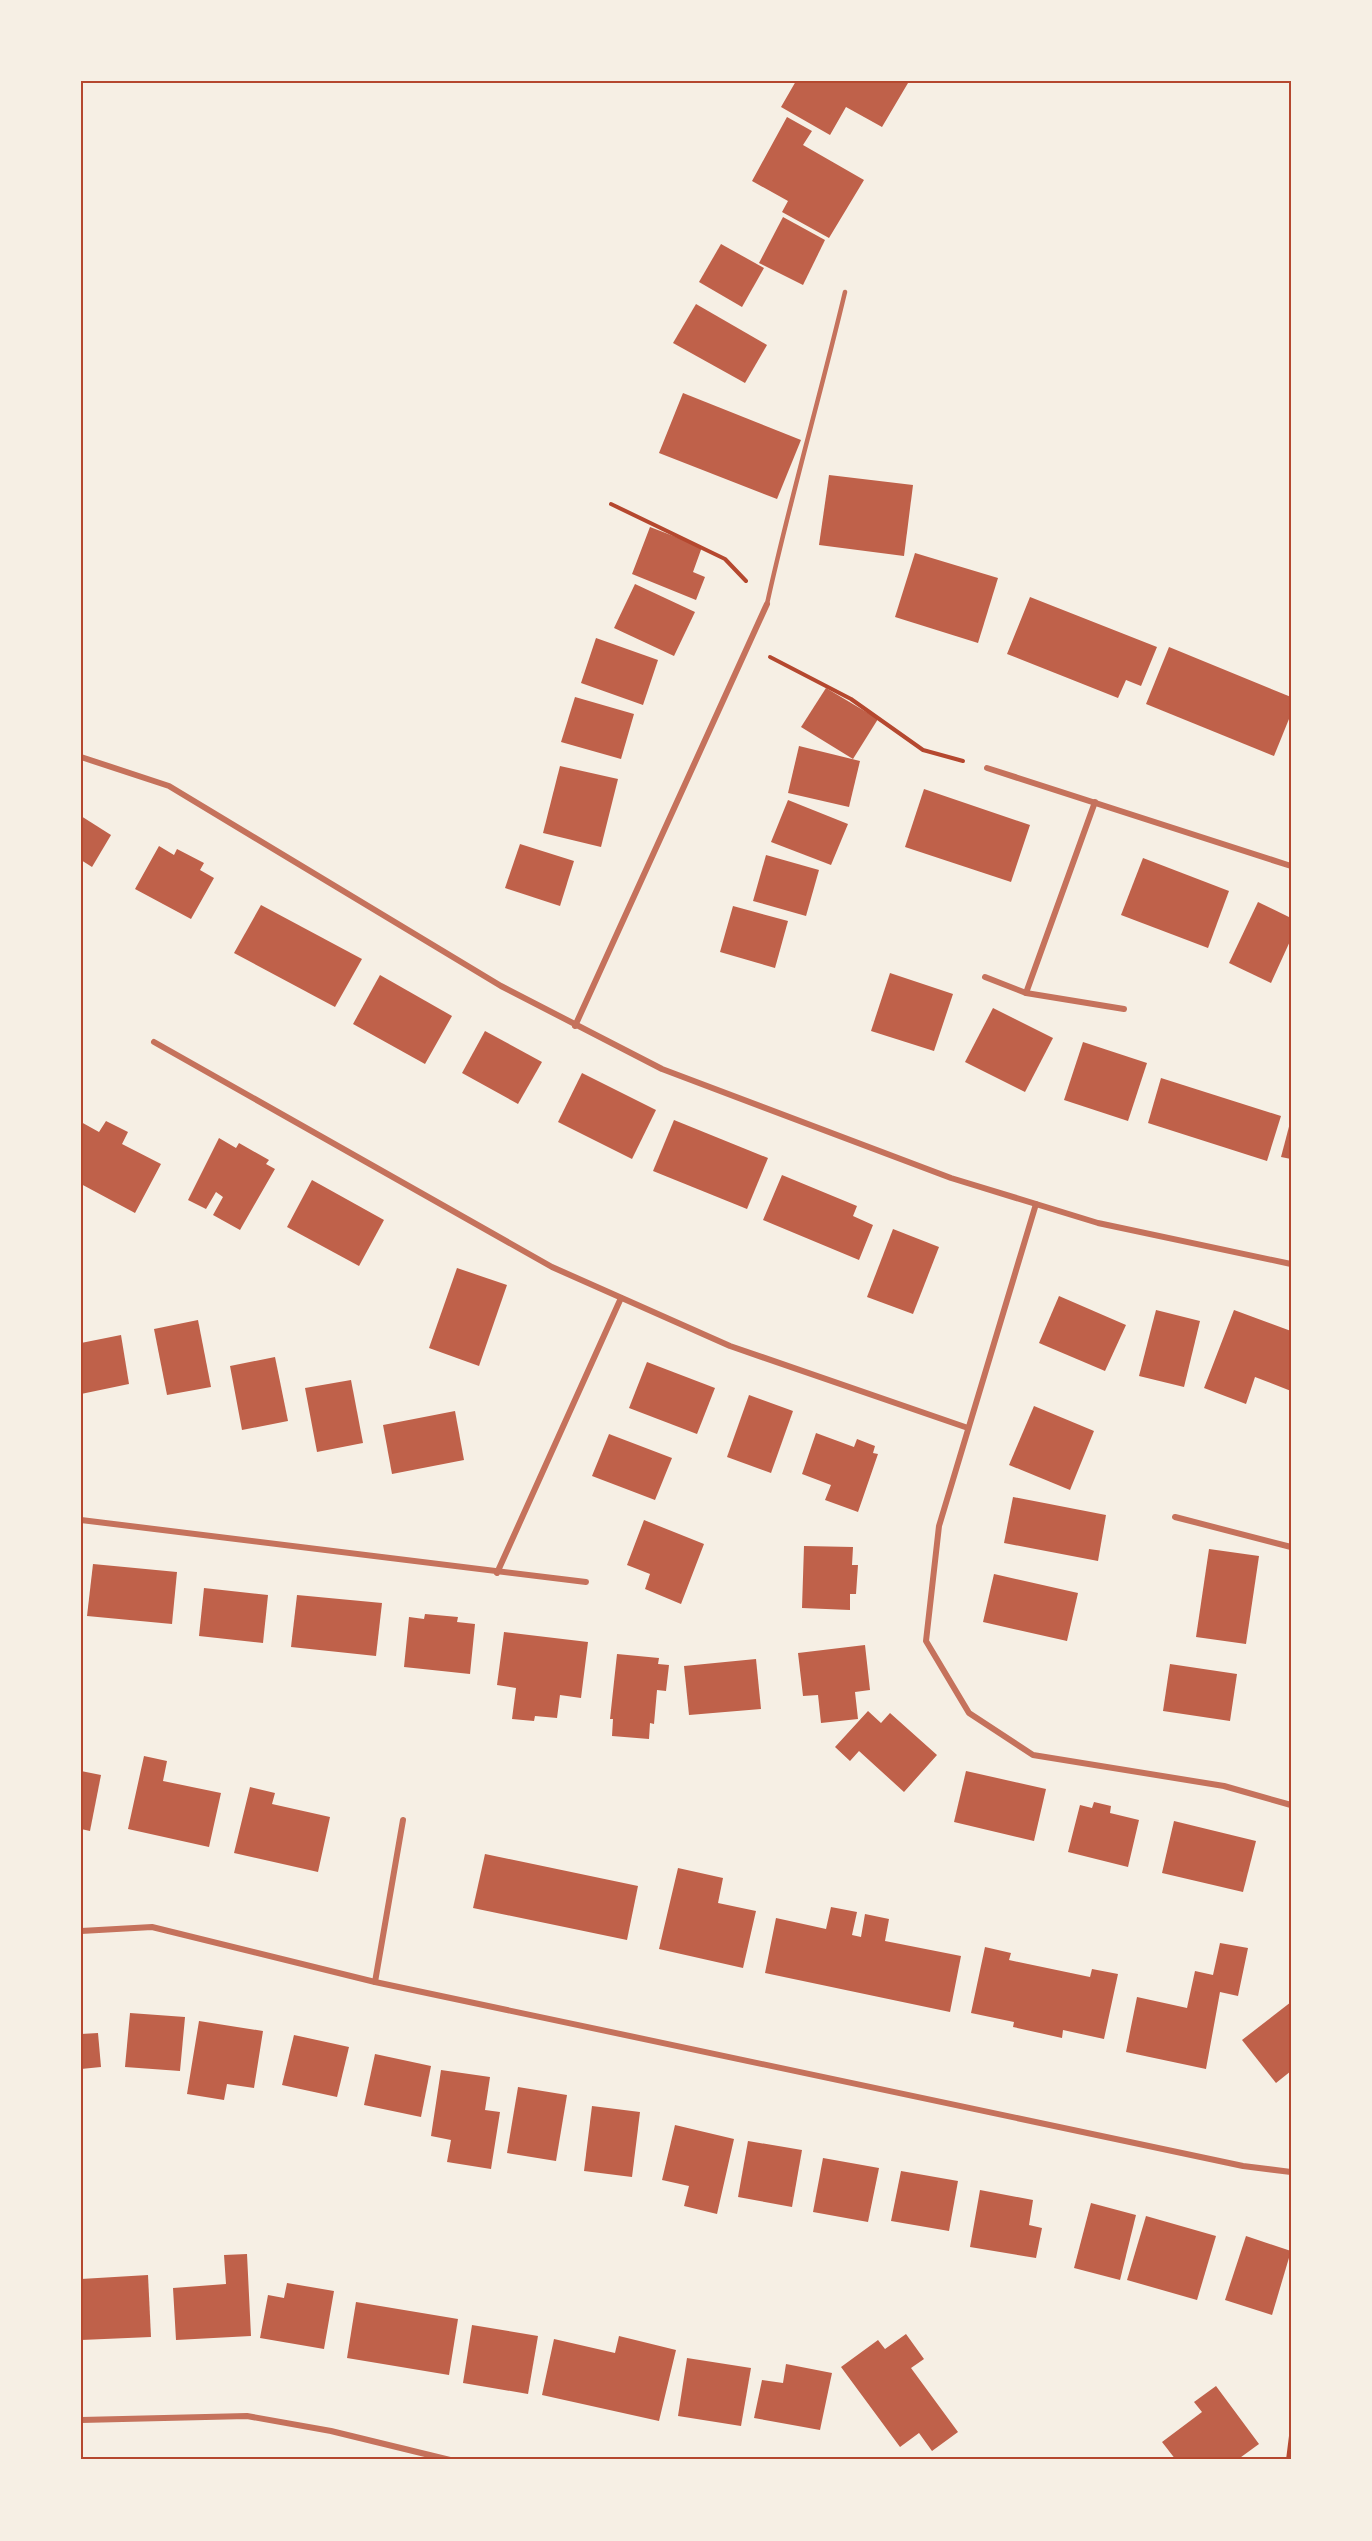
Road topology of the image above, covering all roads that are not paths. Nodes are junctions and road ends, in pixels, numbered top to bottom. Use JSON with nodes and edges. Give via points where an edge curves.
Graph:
{"nodes":[{"id":1,"x":844,"y":292,"type":"dead end"},
{"id":2,"x":767,"y":604,"type":"joint"},
{"id":3,"x":81,"y":757,"type":"edge"},
{"id":4,"x":987,"y":768,"type":"road end"},
{"id":5,"x":1095,"y":802,"type":"junction"},
{"id":6,"x":1291,"y":866,"type":"edge"},
{"id":7,"x":985,"y":977,"type":"dead end"},
{"id":8,"x":1026,"y":993,"type":"junction"},
{"id":9,"x":1124,"y":1009,"type":"dead end"},
{"id":10,"x":575,"y":1026,"type":"junction"},
{"id":11,"x":154,"y":1042,"type":"dead end"},
{"id":12,"x":1036,"y":1204,"type":"junction"},
{"id":13,"x":1291,"y":1264,"type":"edge"},
{"id":14,"x":621,"y":1298,"type":"junction"},
{"id":15,"x":968,"y":1428,"type":"junction"},
{"id":16,"x":1175,"y":1518,"type":"dead end"},
{"id":17,"x":81,"y":1520,"type":"edge"},
{"id":18,"x":1291,"y":1546,"type":"edge"},
{"id":19,"x":497,"y":1573,"type":"junction"},
{"id":20,"x":586,"y":1582,"type":"dead end"},
{"id":21,"x":1291,"y":1805,"type":"edge"},
{"id":22,"x":403,"y":1821,"type":"dead end"},
{"id":23,"x":81,"y":1931,"type":"edge"},
{"id":24,"x":375,"y":1982,"type":"junction"},
{"id":25,"x":1291,"y":2172,"type":"edge"},
{"id":26,"x":81,"y":2420,"type":"edge"},
{"id":27,"x":450,"y":2460,"type":"edge"}],
"edges":[{"from":1,"to":2,"type":"lane"},
{"from":2,"to":10,"type":"street"},
{"from":3,"to":10,"type":"street","via":[[169,786],[501,986]]},
{"from":4,"to":5,"type":"street"},
{"from":5,"to":6,"type":"street"},
{"from":5,"to":8,"type":"street"},
{"from":7,"to":8,"type":"street"},
{"from":8,"to":9,"type":"street"},
{"from":10,"to":12,"type":"street","via":[[673,1073],[951,1178]]},
{"from":11,"to":14,"type":"street","via":[[552,1268]]},
{"from":12,"to":13,"type":"street","via":[[1098,1223]]},
{"from":12,"to":15,"type":"street"},
{"from":14,"to":15,"type":"street","via":[[730,1346]]},
{"from":14,"to":19,"type":"street"},
{"from":15,"to":21,"type":"street","via":[[939,1526],[926,1641],[969,1713],[1033,1755],[1224,1786]]},
{"from":16,"to":18,"type":"street"},
{"from":17,"to":19,"type":"street"},
{"from":19,"to":20,"type":"street"},
{"from":22,"to":24,"type":"street"},
{"from":23,"to":24,"type":"street","via":[[152,1926]]},
{"from":24,"to":25,"type":"street","via":[[1243,2166]]},
{"from":26,"to":27,"type":"street","via":[[247,2416],[331,2431]]}]}
